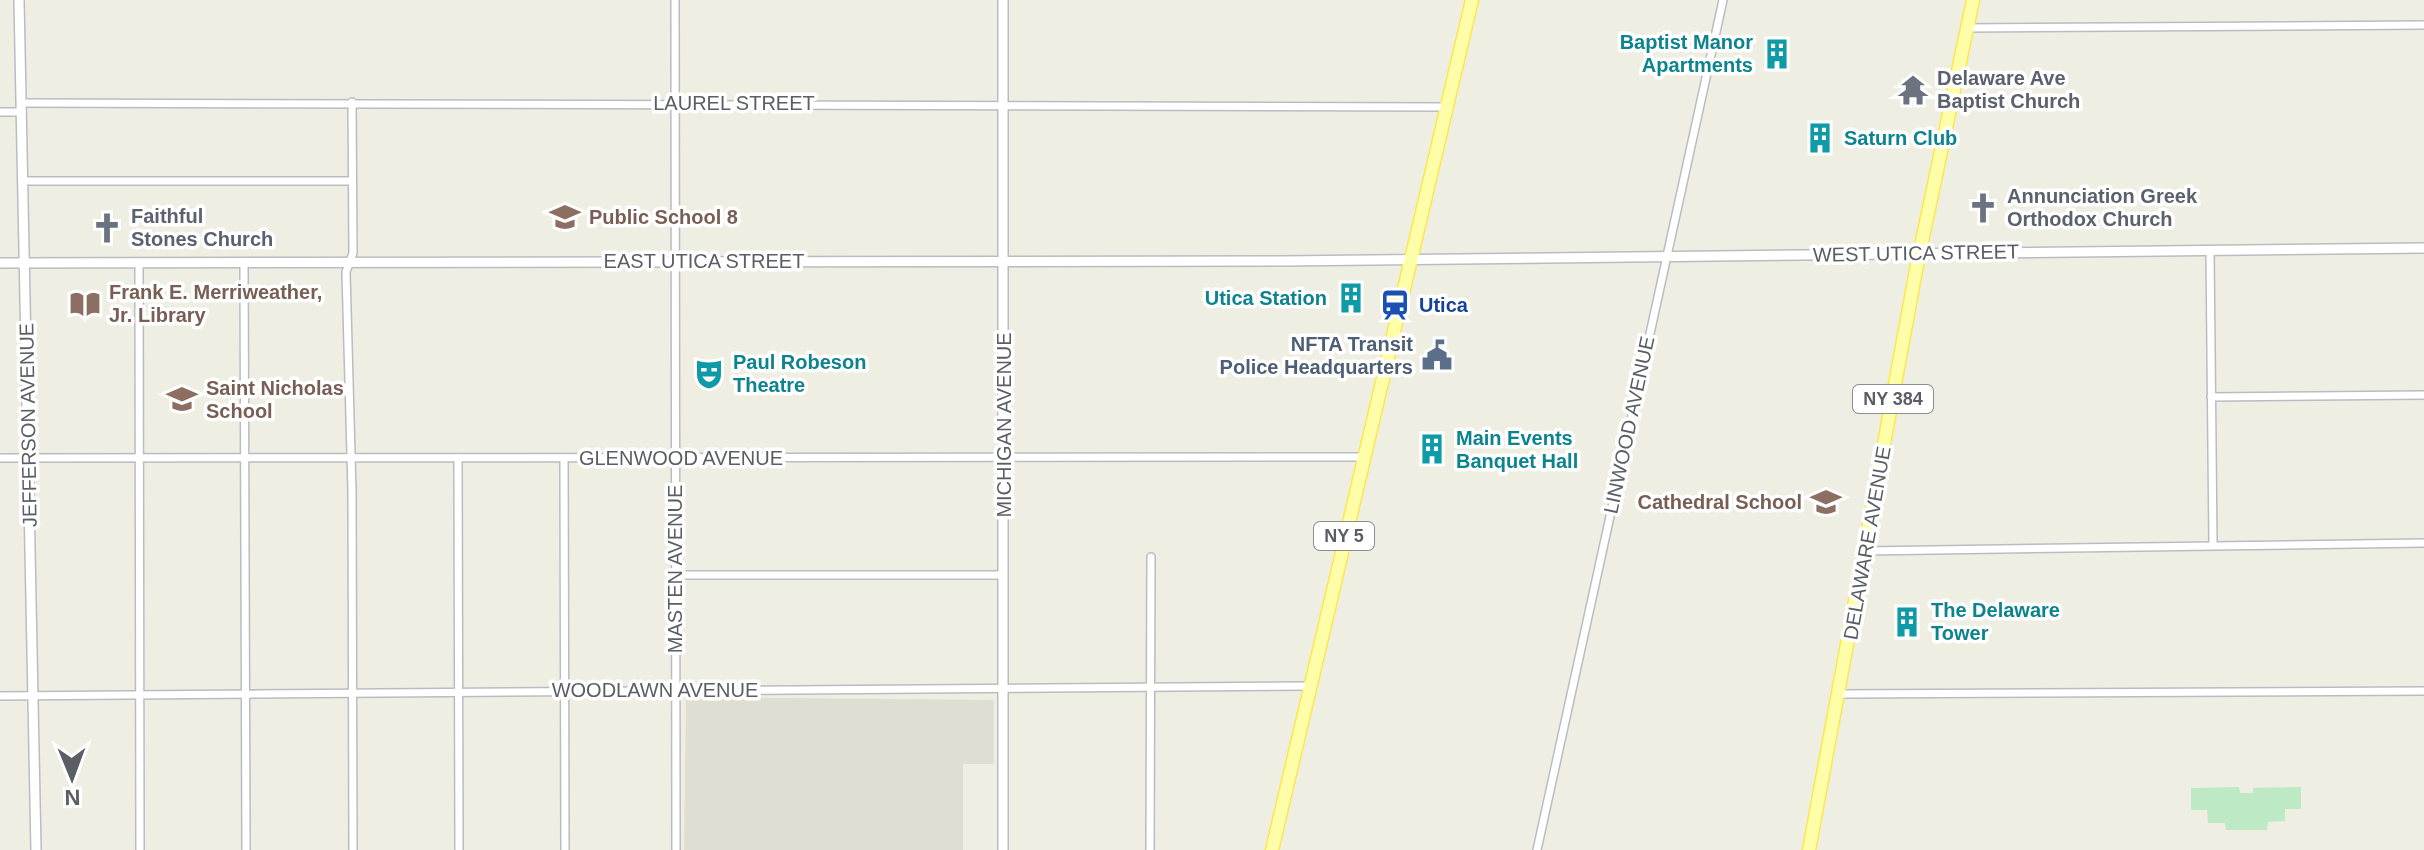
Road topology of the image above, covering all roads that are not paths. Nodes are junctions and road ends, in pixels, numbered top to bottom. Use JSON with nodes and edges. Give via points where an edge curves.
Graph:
{"nodes":[{"id":1,"x":19,"y":0,"type":"edge"},
{"id":2,"x":675,"y":0,"type":"edge"},
{"id":3,"x":1003,"y":0,"type":"edge"},
{"id":4,"x":1472,"y":0,"type":"edge"},
{"id":5,"x":1723,"y":0,"type":"edge"},
{"id":6,"x":1973,"y":0,"type":"edge"},
{"id":7,"x":2424,"y":25,"type":"edge"},
{"id":8,"x":1967,"y":28,"type":"junction"},
{"id":9,"x":352,"y":102,"type":"junction"},
{"id":10,"x":674,"y":102,"type":"junction"},
{"id":11,"x":1003,"y":104,"type":"junction"},
{"id":12,"x":22,"y":107,"type":"junction"},
{"id":13,"x":1446,"y":107,"type":"junction"},
{"id":14,"x":0,"y":112,"type":"edge"},
{"id":15,"x":24,"y":181,"type":"junction"},
{"id":16,"x":352,"y":181,"type":"junction"},
{"id":17,"x":2424,"y":248,"type":"edge"},
{"id":18,"x":2210,"y":250,"type":"junction"},
{"id":19,"x":1919,"y":253,"type":"junction"},
{"id":20,"x":1666,"y":256,"type":"junction"},
{"id":21,"x":1408,"y":259,"type":"junction"},
{"id":22,"x":350,"y":261,"type":"junction"},
{"id":23,"x":674,"y":261,"type":"junction"},
{"id":24,"x":1004,"y":261,"type":"junction"},
{"id":25,"x":139,"y":262,"type":"junction"},
{"id":26,"x":244,"y":262,"type":"junction"},
{"id":27,"x":0,"y":263,"type":"edge"},
{"id":28,"x":25,"y":263,"type":"junction"},
{"id":29,"x":2424,"y":395,"type":"edge"},
{"id":30,"x":2211,"y":397,"type":"junction"},
{"id":31,"x":139,"y":457,"type":"junction"},
{"id":32,"x":245,"y":457,"type":"junction"},
{"id":33,"x":1004,"y":457,"type":"junction"},
{"id":34,"x":1362,"y":457,"type":"junction"},
{"id":35,"x":0,"y":458,"type":"edge"},
{"id":36,"x":29,"y":458,"type":"junction"},
{"id":37,"x":350,"y":458,"type":"junction"},
{"id":38,"x":458,"y":458,"type":"junction"},
{"id":39,"x":564,"y":458,"type":"junction"},
{"id":40,"x":675,"y":458,"type":"junction"},
{"id":41,"x":2424,"y":543,"type":"edge"},
{"id":42,"x":2213,"y":545,"type":"junction"},
{"id":43,"x":1866,"y":551,"type":"junction"},
{"id":44,"x":1151,"y":557,"type":"dead end"},
{"id":45,"x":675,"y":575,"type":"junction"},
{"id":46,"x":1003,"y":575,"type":"junction"},
{"id":47,"x":1310,"y":686,"type":"junction"},
{"id":48,"x":1151,"y":687,"type":"junction"},
{"id":49,"x":1003,"y":688,"type":"junction"},
{"id":50,"x":675,"y":689,"type":"junction"},
{"id":51,"x":565,"y":690,"type":"junction"},
{"id":52,"x":353,"y":691,"type":"junction"},
{"id":53,"x":458,"y":691,"type":"junction"},
{"id":54,"x":2424,"y":691,"type":"edge"},
{"id":55,"x":246,"y":692,"type":"junction"},
{"id":56,"x":140,"y":693,"type":"junction"},
{"id":57,"x":33,"y":694,"type":"junction"},
{"id":58,"x":1839,"y":694,"type":"junction"},
{"id":59,"x":0,"y":696,"type":"edge"},
{"id":60,"x":36,"y":850,"type":"edge"},
{"id":61,"x":140,"y":850,"type":"edge"},
{"id":62,"x":246,"y":850,"type":"edge"},
{"id":63,"x":353,"y":850,"type":"edge"},
{"id":64,"x":459,"y":850,"type":"edge"},
{"id":65,"x":565,"y":850,"type":"edge"},
{"id":66,"x":676,"y":850,"type":"edge"},
{"id":67,"x":1003,"y":850,"type":"edge"},
{"id":68,"x":1150,"y":850,"type":"edge"},
{"id":69,"x":1272,"y":850,"type":"edge"},
{"id":70,"x":1537,"y":850,"type":"edge"},
{"id":71,"x":1809,"y":850,"type":"edge"}],
"edges":[{"from":1,"to":12,"type":"street","name":"JEFFERSON AVENUE"},
{"from":2,"to":10,"type":"street","name":"MASTEN AVENUE"},
{"from":3,"to":11,"type":"street","name":"MICHIGAN AVENUE"},
{"from":4,"to":13,"type":"main road","number":"NY 5"},
{"from":5,"to":20,"type":"street","name":"LINWOOD AVENUE"},
{"from":6,"to":8,"type":"main road","name":"DELAWARE AVENUE","number":"NY 384"},
{"from":7,"to":8,"type":"street"},
{"from":8,"to":19,"type":"main road","name":"DELAWARE AVENUE","number":"NY 384"},
{"from":9,"to":10,"type":"street","name":"LAUREL STREET"},
{"from":9,"to":12,"type":"street","name":"LAUREL STREET"},
{"from":9,"to":16,"type":"street"},
{"from":10,"to":11,"type":"street","name":"LAUREL STREET"},
{"from":10,"to":23,"type":"street","name":"MASTEN AVENUE"},
{"from":11,"to":13,"type":"street","name":"LAUREL STREET"},
{"from":11,"to":24,"type":"street","name":"MICHIGAN AVENUE"},
{"from":12,"to":14,"type":"street","name":"LAUREL STREET"},
{"from":12,"to":15,"type":"street","name":"JEFFERSON AVENUE"},
{"from":13,"to":21,"type":"main road","number":"NY 5"},
{"from":15,"to":16,"type":"street"},
{"from":15,"to":28,"type":"street","name":"JEFFERSON AVENUE"},
{"from":16,"to":22,"type":"street"},
{"from":17,"to":18,"type":"street","name":"WEST UTICA STREET"},
{"from":18,"to":19,"type":"street","name":"WEST UTICA STREET"},
{"from":18,"to":30,"type":"street"},
{"from":19,"to":20,"type":"street","name":"WEST UTICA STREET"},
{"from":19,"to":43,"type":"main road","name":"DELAWARE AVENUE","number":"NY 384"},
{"from":20,"to":21,"type":"street","name":"WEST UTICA STREET"},
{"from":20,"to":70,"type":"street","name":"LINWOOD AVENUE"},
{"from":21,"to":24,"type":"street","name":"EAST UTICA STREET"},
{"from":21,"to":34,"type":"main road","number":"NY 5"},
{"from":22,"to":23,"type":"street","name":"EAST UTICA STREET"},
{"from":22,"to":26,"type":"street","name":"EAST UTICA STREET"},
{"from":22,"to":37,"type":"street"},
{"from":23,"to":24,"type":"street","name":"EAST UTICA STREET"},
{"from":23,"to":40,"type":"street","name":"MASTEN AVENUE"},
{"from":24,"to":33,"type":"street","name":"MICHIGAN AVENUE"},
{"from":25,"to":26,"type":"street","name":"EAST UTICA STREET"},
{"from":25,"to":28,"type":"street","name":"EAST UTICA STREET"},
{"from":25,"to":31,"type":"street"},
{"from":26,"to":32,"type":"street"},
{"from":27,"to":28,"type":"street","name":"EAST UTICA STREET"},
{"from":28,"to":36,"type":"street","name":"JEFFERSON AVENUE"},
{"from":29,"to":30,"type":"street"},
{"from":30,"to":42,"type":"street"},
{"from":31,"to":32,"type":"street","name":"GLENWOOD AVENUE"},
{"from":31,"to":36,"type":"street","name":"GLENWOOD AVENUE"},
{"from":31,"to":56,"type":"street"},
{"from":32,"to":37,"type":"street","name":"GLENWOOD AVENUE"},
{"from":32,"to":55,"type":"street"},
{"from":33,"to":34,"type":"street","name":"GLENWOOD AVENUE"},
{"from":33,"to":40,"type":"street","name":"GLENWOOD AVENUE"},
{"from":33,"to":46,"type":"street","name":"MICHIGAN AVENUE"},
{"from":34,"to":47,"type":"main road","number":"NY 5"},
{"from":35,"to":36,"type":"street","name":"GLENWOOD AVENUE"},
{"from":36,"to":57,"type":"street","name":"JEFFERSON AVENUE"},
{"from":37,"to":38,"type":"street","name":"GLENWOOD AVENUE"},
{"from":37,"to":52,"type":"street"},
{"from":38,"to":39,"type":"street","name":"GLENWOOD AVENUE"},
{"from":38,"to":53,"type":"street"},
{"from":39,"to":40,"type":"street","name":"GLENWOOD AVENUE"},
{"from":39,"to":51,"type":"street"},
{"from":40,"to":45,"type":"street","name":"MASTEN AVENUE"},
{"from":41,"to":42,"type":"street"},
{"from":42,"to":43,"type":"street"},
{"from":43,"to":58,"type":"main road","name":"DELAWARE AVENUE","number":"NY 384"},
{"from":44,"to":48,"type":"street"},
{"from":45,"to":46,"type":"street"},
{"from":45,"to":50,"type":"street","name":"MASTEN AVENUE"},
{"from":46,"to":49,"type":"street","name":"MICHIGAN AVENUE"},
{"from":47,"to":48,"type":"street","name":"WOODLAWN AVENUE"},
{"from":47,"to":69,"type":"main road","number":"NY 5"},
{"from":48,"to":49,"type":"street","name":"WOODLAWN AVENUE"},
{"from":48,"to":68,"type":"street"},
{"from":49,"to":50,"type":"street","name":"WOODLAWN AVENUE"},
{"from":49,"to":67,"type":"street","name":"MICHIGAN AVENUE"},
{"from":50,"to":51,"type":"street","name":"WOODLAWN AVENUE"},
{"from":50,"to":66,"type":"street","name":"MASTEN AVENUE"},
{"from":51,"to":53,"type":"street","name":"WOODLAWN AVENUE"},
{"from":51,"to":65,"type":"street"},
{"from":52,"to":53,"type":"street","name":"WOODLAWN AVENUE"},
{"from":52,"to":55,"type":"street","name":"WOODLAWN AVENUE"},
{"from":52,"to":63,"type":"street"},
{"from":53,"to":64,"type":"street"},
{"from":54,"to":58,"type":"street"},
{"from":55,"to":56,"type":"street","name":"WOODLAWN AVENUE"},
{"from":55,"to":62,"type":"street"},
{"from":56,"to":57,"type":"street","name":"WOODLAWN AVENUE"},
{"from":56,"to":61,"type":"street"},
{"from":57,"to":59,"type":"street","name":"WOODLAWN AVENUE"},
{"from":57,"to":60,"type":"street","name":"JEFFERSON AVENUE"},
{"from":58,"to":71,"type":"main road","name":"DELAWARE AVENUE","number":"NY 384"}]}
